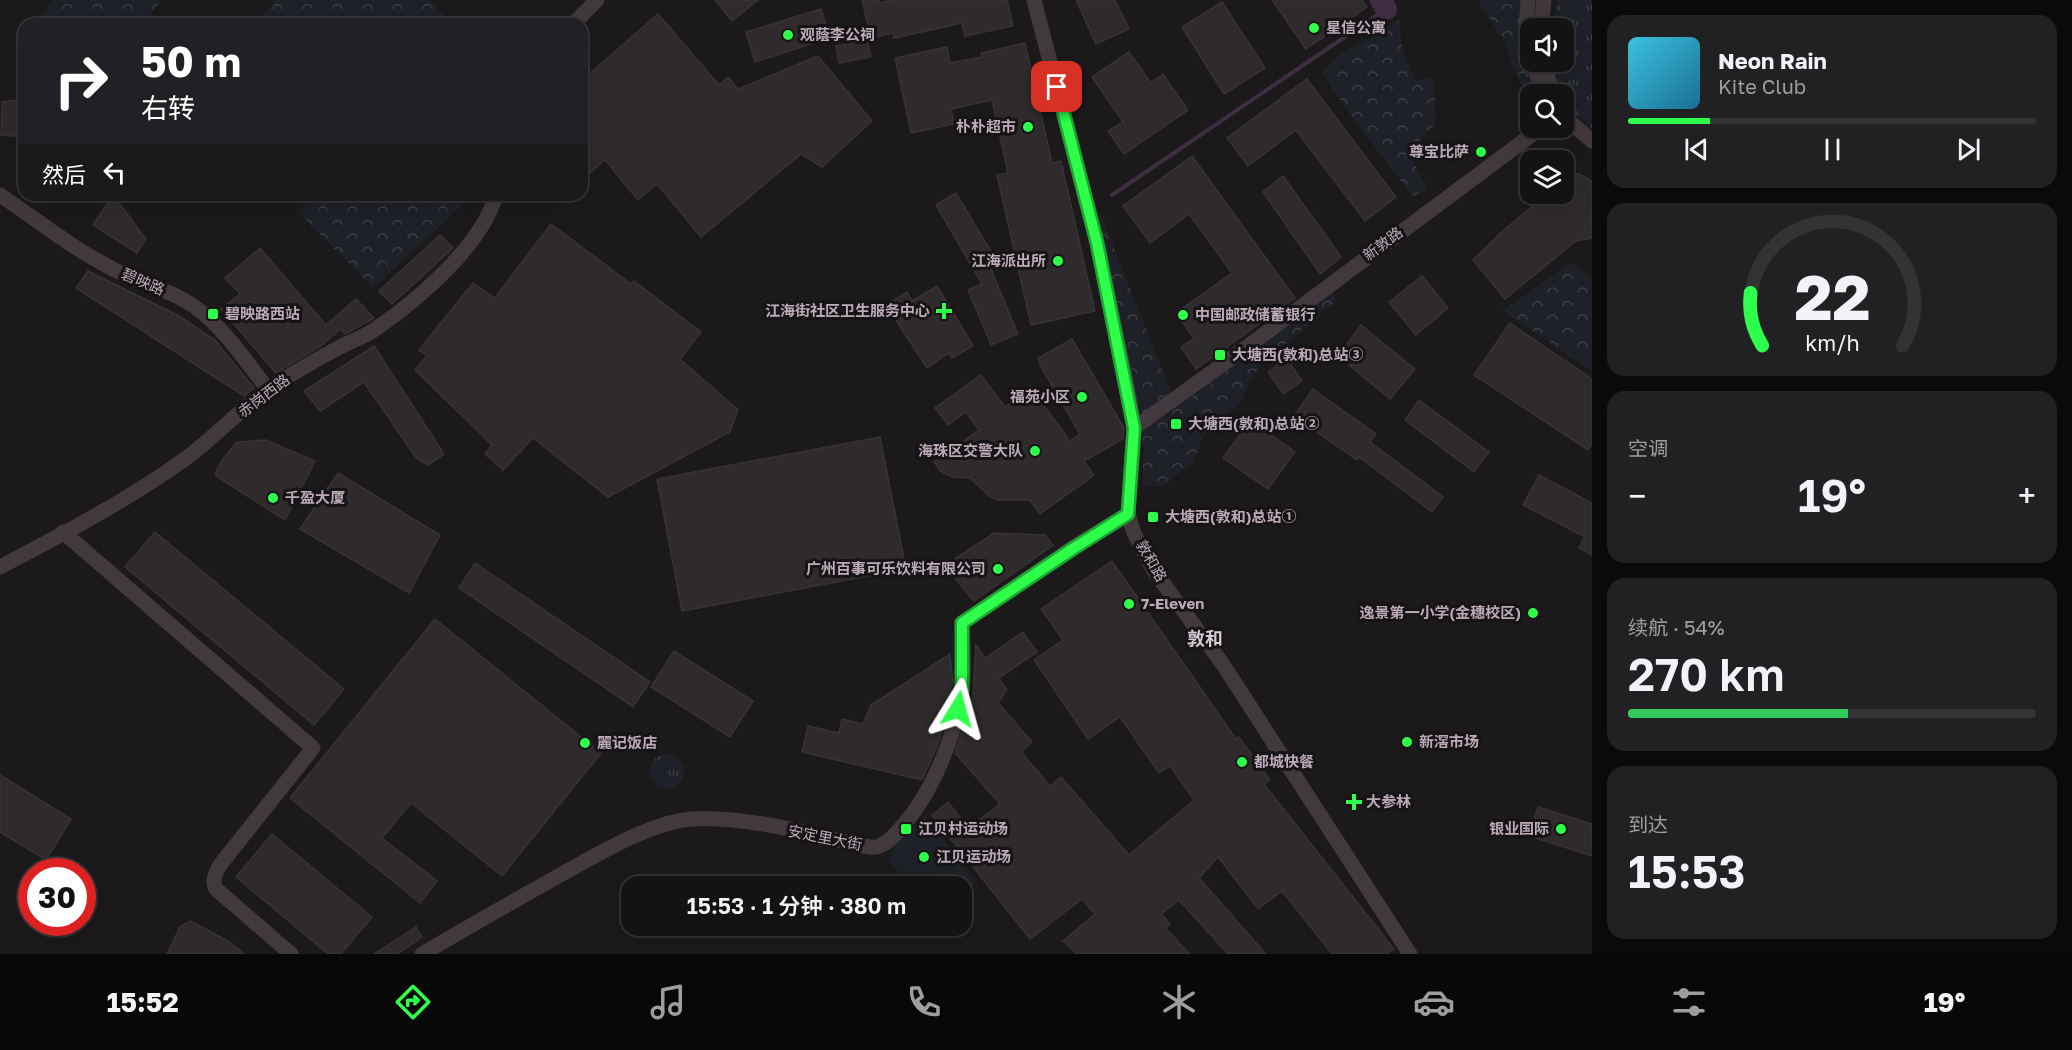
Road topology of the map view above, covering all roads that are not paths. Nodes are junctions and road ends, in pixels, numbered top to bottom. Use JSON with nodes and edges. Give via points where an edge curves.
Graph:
{"nodes":[{"id":1,"x":597,"y":0,"type":"edge"},
{"id":2,"x":1034,"y":0,"type":"edge"},
{"id":3,"x":1528,"y":0,"type":"edge"},
{"id":4,"x":1544,"y":0,"type":"edge"},
{"id":5,"x":579,"y":18,"type":"edge"},
{"id":6,"x":1527,"y":18,"type":"edge"},
{"id":7,"x":1542,"y":18,"type":"edge"},
{"id":8,"x":1574,"y":125,"type":"edge"},
{"id":9,"x":1528,"y":138,"type":"edge"},
{"id":10,"x":1592,"y":141,"type":"edge"},
{"id":11,"x":0,"y":195,"type":"edge"},
{"id":12,"x":494,"y":201,"type":"edge"},
{"id":13,"x":268,"y":390,"type":"junction"},
{"id":14,"x":1134,"y":428,"type":"junction"},
{"id":15,"x":1128,"y":514,"type":"junction"},
{"id":16,"x":63,"y":532,"type":"junction"},
{"id":17,"x":0,"y":567,"type":"edge"},
{"id":18,"x":1405,"y":952,"type":"edge"},
{"id":19,"x":291,"y":954,"type":"edge"},
{"id":20,"x":422,"y":954,"type":"edge"}],
"edges":[{"from":1,"to":5,"type":"street"},
{"from":2,"to":14,"type":"street","name":"敦和路","via":[[1097,243]]},
{"from":3,"to":6,"type":"street"},
{"from":4,"to":7,"type":"street"},
{"from":8,"to":10,"type":"street"},
{"from":9,"to":14,"type":"street","name":"新敦路"},
{"from":11,"to":13,"type":"street","name":"碧映路","via":[[86,254],[194,306],[217,327]]},
{"from":12,"to":13,"type":"street","name":"赤岗西路","via":[[471,244],[419,295],[376,329]]},
{"from":13,"to":16,"type":"street","name":"赤岗西路","via":[[144,487]]},
{"from":14,"to":15,"type":"street","name":"敦和路"},
{"from":15,"to":18,"type":"street","name":"敦和路","via":[[1154,571],[1222,663]]},
{"from":15,"to":20,"type":"street","name":"安定里大街","via":[[962,623],[962,689],[950,734],[920,805],[885,843],[863,846],[759,824],[703,819],[663,825],[624,841]]},
{"from":16,"to":17,"type":"street","name":"赤岗西路"},
{"from":16,"to":19,"type":"street","via":[[313,748],[220,865],[214,879],[216,889]]}]}
